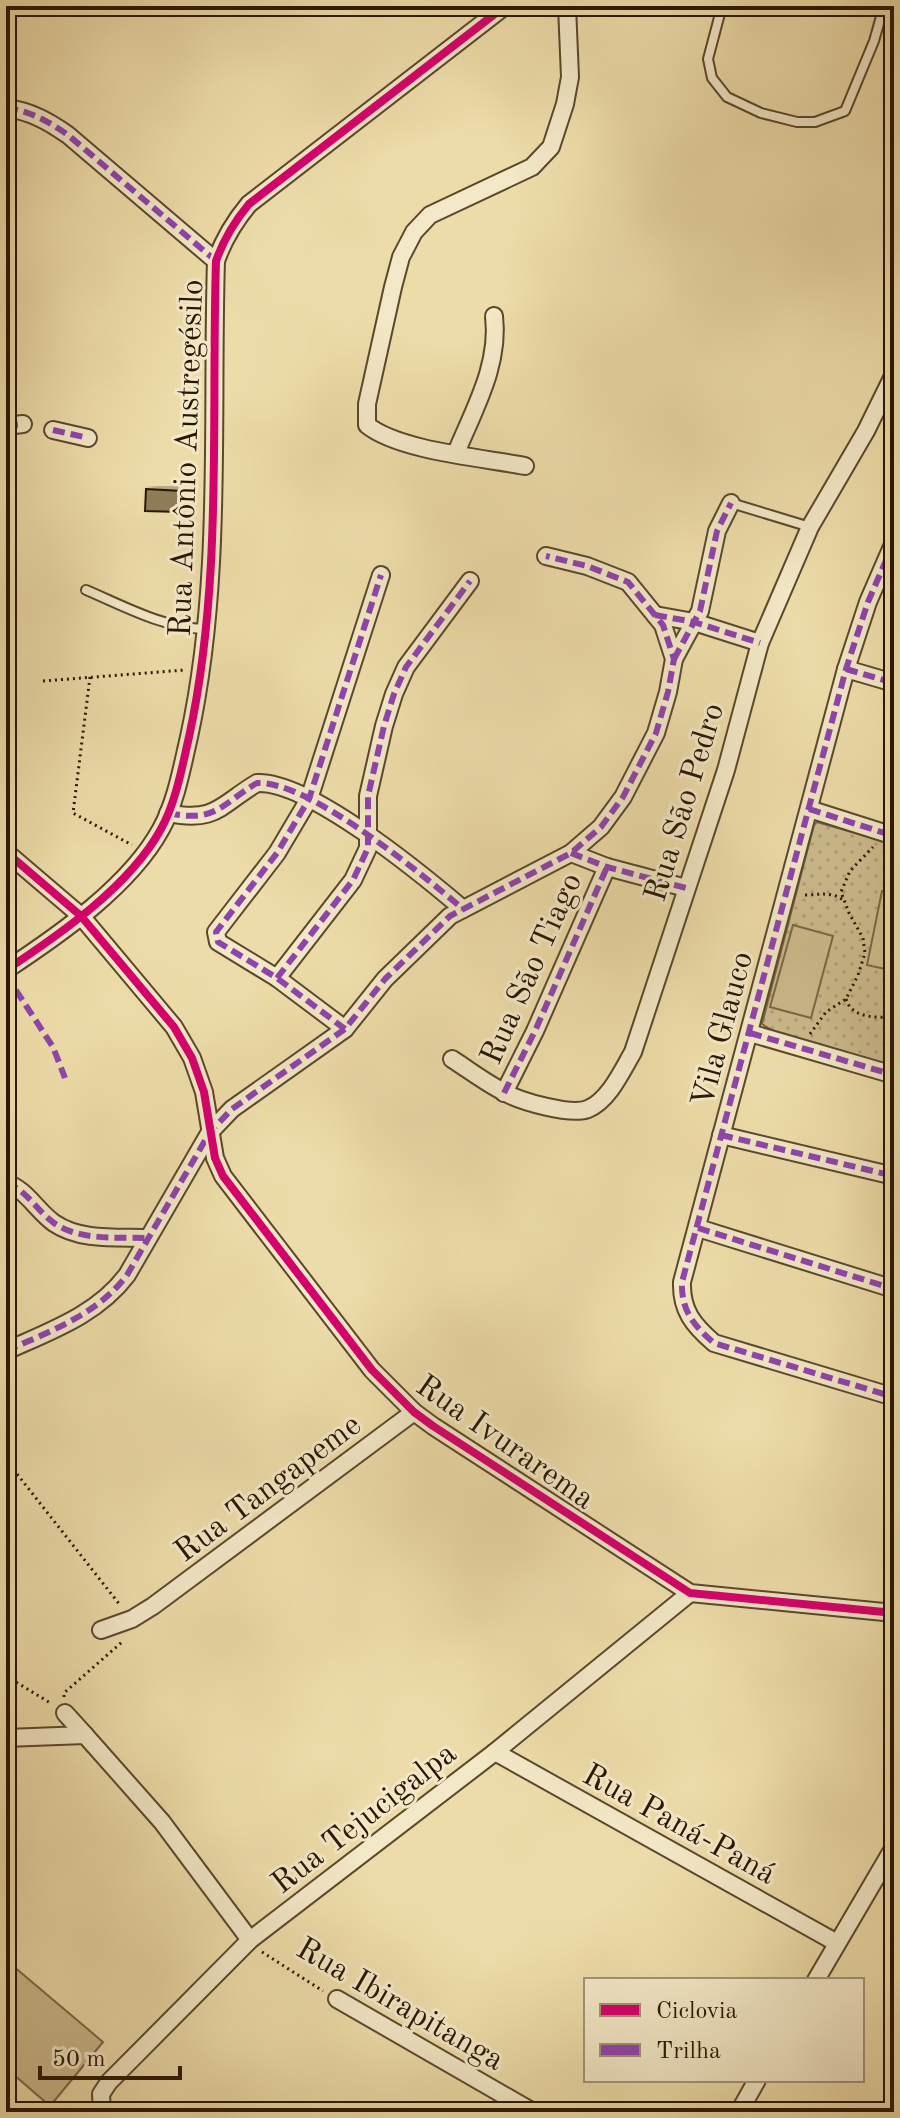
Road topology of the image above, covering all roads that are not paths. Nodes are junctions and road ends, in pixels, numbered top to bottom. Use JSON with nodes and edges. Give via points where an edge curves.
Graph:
{"nodes":[{"id":1,"x":505,"y":6,"type":"edge"},
{"id":2,"x":567,"y":6,"type":"edge"},
{"id":3,"x":722,"y":6,"type":"edge"},
{"id":4,"x":884,"y":6,"type":"edge"},
{"id":5,"x":6,"y":108,"type":"edge"},
{"id":6,"x":216,"y":261,"type":"junction"},
{"id":7,"x":494,"y":316,"type":"dead end"},
{"id":8,"x":894,"y":374,"type":"edge"},
{"id":9,"x":31,"y":427,"type":"edge"},
{"id":10,"x":88,"y":438,"type":"dead end"},
{"id":11,"x":456,"y":453,"type":"junction"},
{"id":12,"x":525,"y":466,"type":"dead end"},
{"id":13,"x":731,"y":503,"type":"joint"},
{"id":14,"x":810,"y":527,"type":"junction"},
{"id":15,"x":894,"y":542,"type":"edge"},
{"id":16,"x":546,"y":556,"type":"dead end"},
{"id":17,"x":381,"y":575,"type":"dead end"},
{"id":18,"x":470,"y":581,"type":"dead end"},
{"id":19,"x":86,"y":590,"type":"dead end"},
{"id":20,"x":655,"y":615,"type":"junction"},
{"id":21,"x":694,"y":622,"type":"junction"},
{"id":22,"x":205,"y":629,"type":"junction"},
{"id":23,"x":760,"y":643,"type":"junction"},
{"id":24,"x":674,"y":659,"type":"junction"},
{"id":25,"x":846,"y":669,"type":"junction"},
{"id":26,"x":894,"y":683,"type":"edge"},
{"id":27,"x":309,"y":799,"type":"junction"},
{"id":28,"x":809,"y":809,"type":"junction"},
{"id":29,"x":168,"y":813,"type":"junction"},
{"id":30,"x":888,"y":834,"type":"edge"},
{"id":31,"x":370,"y":837,"type":"junction"},
{"id":32,"x":6,"y":852,"type":"edge"},
{"id":33,"x":571,"y":853,"type":"junction"},
{"id":34,"x":607,"y":867,"type":"junction"},
{"id":35,"x":686,"y":888,"type":"junction"},
{"id":36,"x":463,"y":909,"type":"junction"},
{"id":37,"x":81,"y":916,"type":"junction"},
{"id":38,"x":6,"y":970,"type":"edge"},
{"id":39,"x":277,"y":978,"type":"junction"},
{"id":40,"x":345,"y":1029,"type":"junction"},
{"id":41,"x":750,"y":1033,"type":"junction"},
{"id":42,"x":452,"y":1059,"type":"dead end"},
{"id":43,"x":894,"y":1075,"type":"edge"},
{"id":44,"x":504,"y":1093,"type":"junction"},
{"id":45,"x":210,"y":1132,"type":"junction"},
{"id":46,"x":721,"y":1135,"type":"junction"},
{"id":47,"x":893,"y":1173,"type":"edge"},
{"id":48,"x":6,"y":1183,"type":"edge"},
{"id":49,"x":698,"y":1228,"type":"junction"},
{"id":50,"x":147,"y":1238,"type":"junction"},
{"id":51,"x":894,"y":1289,"type":"edge"},
{"id":52,"x":6,"y":1351,"type":"edge"},
{"id":53,"x":894,"y":1397,"type":"edge"},
{"id":54,"x":414,"y":1412,"type":"junction"},
{"id":55,"x":690,"y":1593,"type":"junction"},
{"id":56,"x":894,"y":1613,"type":"edge"},
{"id":57,"x":101,"y":1630,"type":"dead end"},
{"id":58,"x":65,"y":1713,"type":"road end"},
{"id":59,"x":85,"y":1735,"type":"junction"},
{"id":60,"x":6,"y":1738,"type":"edge"},
{"id":61,"x":495,"y":1752,"type":"junction"},
{"id":62,"x":894,"y":1847,"type":"edge"},
{"id":63,"x":250,"y":1940,"type":"junction"},
{"id":64,"x":837,"y":1943,"type":"junction"},
{"id":65,"x":817,"y":1978,"type":"edge"},
{"id":66,"x":337,"y":1999,"type":"road end"},
{"id":67,"x":756,"y":2082,"type":"edge"},
{"id":68,"x":102,"y":2112,"type":"edge"},
{"id":69,"x":533,"y":2112,"type":"edge"},
{"id":70,"x":739,"y":2112,"type":"edge"}],
"edges":[{"from":1,"to":6,"type":"street","name":"Rua Antônio Austregésilo","via":[[249,204],[234,221]]},
{"from":2,"to":11,"type":"street","via":[[570,77],[551,147],[532,167],[430,215],[401,257],[393,287],[367,425],[385,437]]},
{"from":3,"to":4,"type":"lane","via":[[708,59],[712,78],[727,97],[761,113],[815,122],[845,111]]},
{"from":5,"to":6,"type":"street","via":[[50,122]]},
{"from":6,"to":22,"type":"street","name":"Rua Antônio Austregésilo","via":[[215,448]]},
{"from":7,"to":11,"type":"street","via":[[491,367]]},
{"from":8,"to":14,"type":"street","name":"Rua São Pedro"},
{"from":9,"to":10,"type":"street"},
{"from":11,"to":12,"type":"street"},
{"from":13,"to":14,"type":"lane"},
{"from":13,"to":21,"type":"street","via":[[717,531]]},
{"from":14,"to":23,"type":"street","name":"Rua São Pedro"},
{"from":15,"to":25,"type":"street","name":"Vila Glauco"},
{"from":16,"to":20,"type":"street","via":[[628,582]]},
{"from":17,"to":27,"type":"street"},
{"from":18,"to":31,"type":"street","via":[[412,659],[394,694],[368,796]]},
{"from":19,"to":22,"type":"lane","via":[[164,622]]},
{"from":20,"to":21,"type":"street"},
{"from":20,"to":24,"type":"street"},
{"from":21,"to":23,"type":"street"},
{"from":21,"to":24,"type":"street"},
{"from":22,"to":29,"type":"street","name":"Rua Antônio Austregésilo","via":[[183,765]]},
{"from":23,"to":35,"type":"street","name":"Rua São Pedro","via":[[726,770]]},
{"from":24,"to":33,"type":"street","via":[[656,733],[623,797],[601,827]]},
{"from":25,"to":26,"type":"street"},
{"from":25,"to":28,"type":"street","name":"Vila Glauco"},
{"from":27,"to":29,"type":"street","via":[[275,784],[257,783],[200,817]]},
{"from":27,"to":31,"type":"street"},
{"from":27,"to":39,"type":"street","via":[[277,853],[217,929],[218,942]]},
{"from":28,"to":30,"type":"street"},
{"from":28,"to":41,"type":"street","name":"Vila Glauco"},
{"from":29,"to":37,"type":"street","name":"Rua Antônio Austregésilo","via":[[145,853]]},
{"from":31,"to":36,"type":"street"},
{"from":31,"to":39,"type":"street","via":[[353,880]]},
{"from":32,"to":37,"type":"street","name":"Rua Ivurarema"},
{"from":33,"to":34,"type":"street"},
{"from":33,"to":36,"type":"street"},
{"from":34,"to":35,"type":"street"},
{"from":34,"to":44,"type":"street","name":"Rua São Tiago"},
{"from":35,"to":44,"type":"street","name":"Rua São Pedro","via":[[633,1052],[617,1080],[589,1109],[577,1111]]},
{"from":36,"to":40,"type":"street","via":[[385,979]]},
{"from":37,"to":38,"type":"street","name":"Rua Antônio Austregésilo"},
{"from":37,"to":45,"type":"street","name":"Rua Ivurarema","via":[[174,1027],[192,1058]]},
{"from":39,"to":40,"type":"street"},
{"from":40,"to":45,"type":"street","via":[[232,1109]]},
{"from":41,"to":43,"type":"street"},
{"from":41,"to":46,"type":"street","name":"Vila Glauco"},
{"from":42,"to":44,"type":"street","name":"Rua São Pedro"},
{"from":45,"to":50,"type":"street"},
{"from":45,"to":54,"type":"street","name":"Rua Ivurarema","via":[[223,1176],[372,1370]]},
{"from":46,"to":47,"type":"street"},
{"from":46,"to":49,"type":"street","name":"Vila Glauco"},
{"from":48,"to":50,"type":"street","via":[[67,1230]]},
{"from":49,"to":51,"type":"street"},
{"from":49,"to":53,"type":"street","name":"Vila Glauco","via":[[681,1297],[698,1330],[714,1343]]},
{"from":50,"to":52,"type":"street","via":[[127,1275],[95,1308]]},
{"from":54,"to":55,"type":"street","name":"Rua Ivurarema"},
{"from":54,"to":57,"type":"street","name":"Rua Tangapeme","via":[[153,1606]]},
{"from":55,"to":56,"type":"street","name":"Rua Ivurarema"},
{"from":55,"to":61,"type":"street","name":"Rua Tejucigalpa"},
{"from":58,"to":59,"type":"street"},
{"from":59,"to":60,"type":"street"},
{"from":59,"to":63,"type":"street","name":"Rua Ibirapitanga","via":[[162,1822]]},
{"from":61,"to":63,"type":"street","name":"Rua Tejucigalpa"},
{"from":61,"to":64,"type":"street","name":"Rua Paná-Paná"},
{"from":62,"to":64,"type":"street"},
{"from":63,"to":68,"type":"street","name":"Rua Tejucigalpa","via":[[109,2082],[101,2094]]},
{"from":64,"to":65,"type":"street"},
{"from":66,"to":69,"type":"street","name":"Rua Ibirapitanga"},
{"from":67,"to":70,"type":"street"}]}
